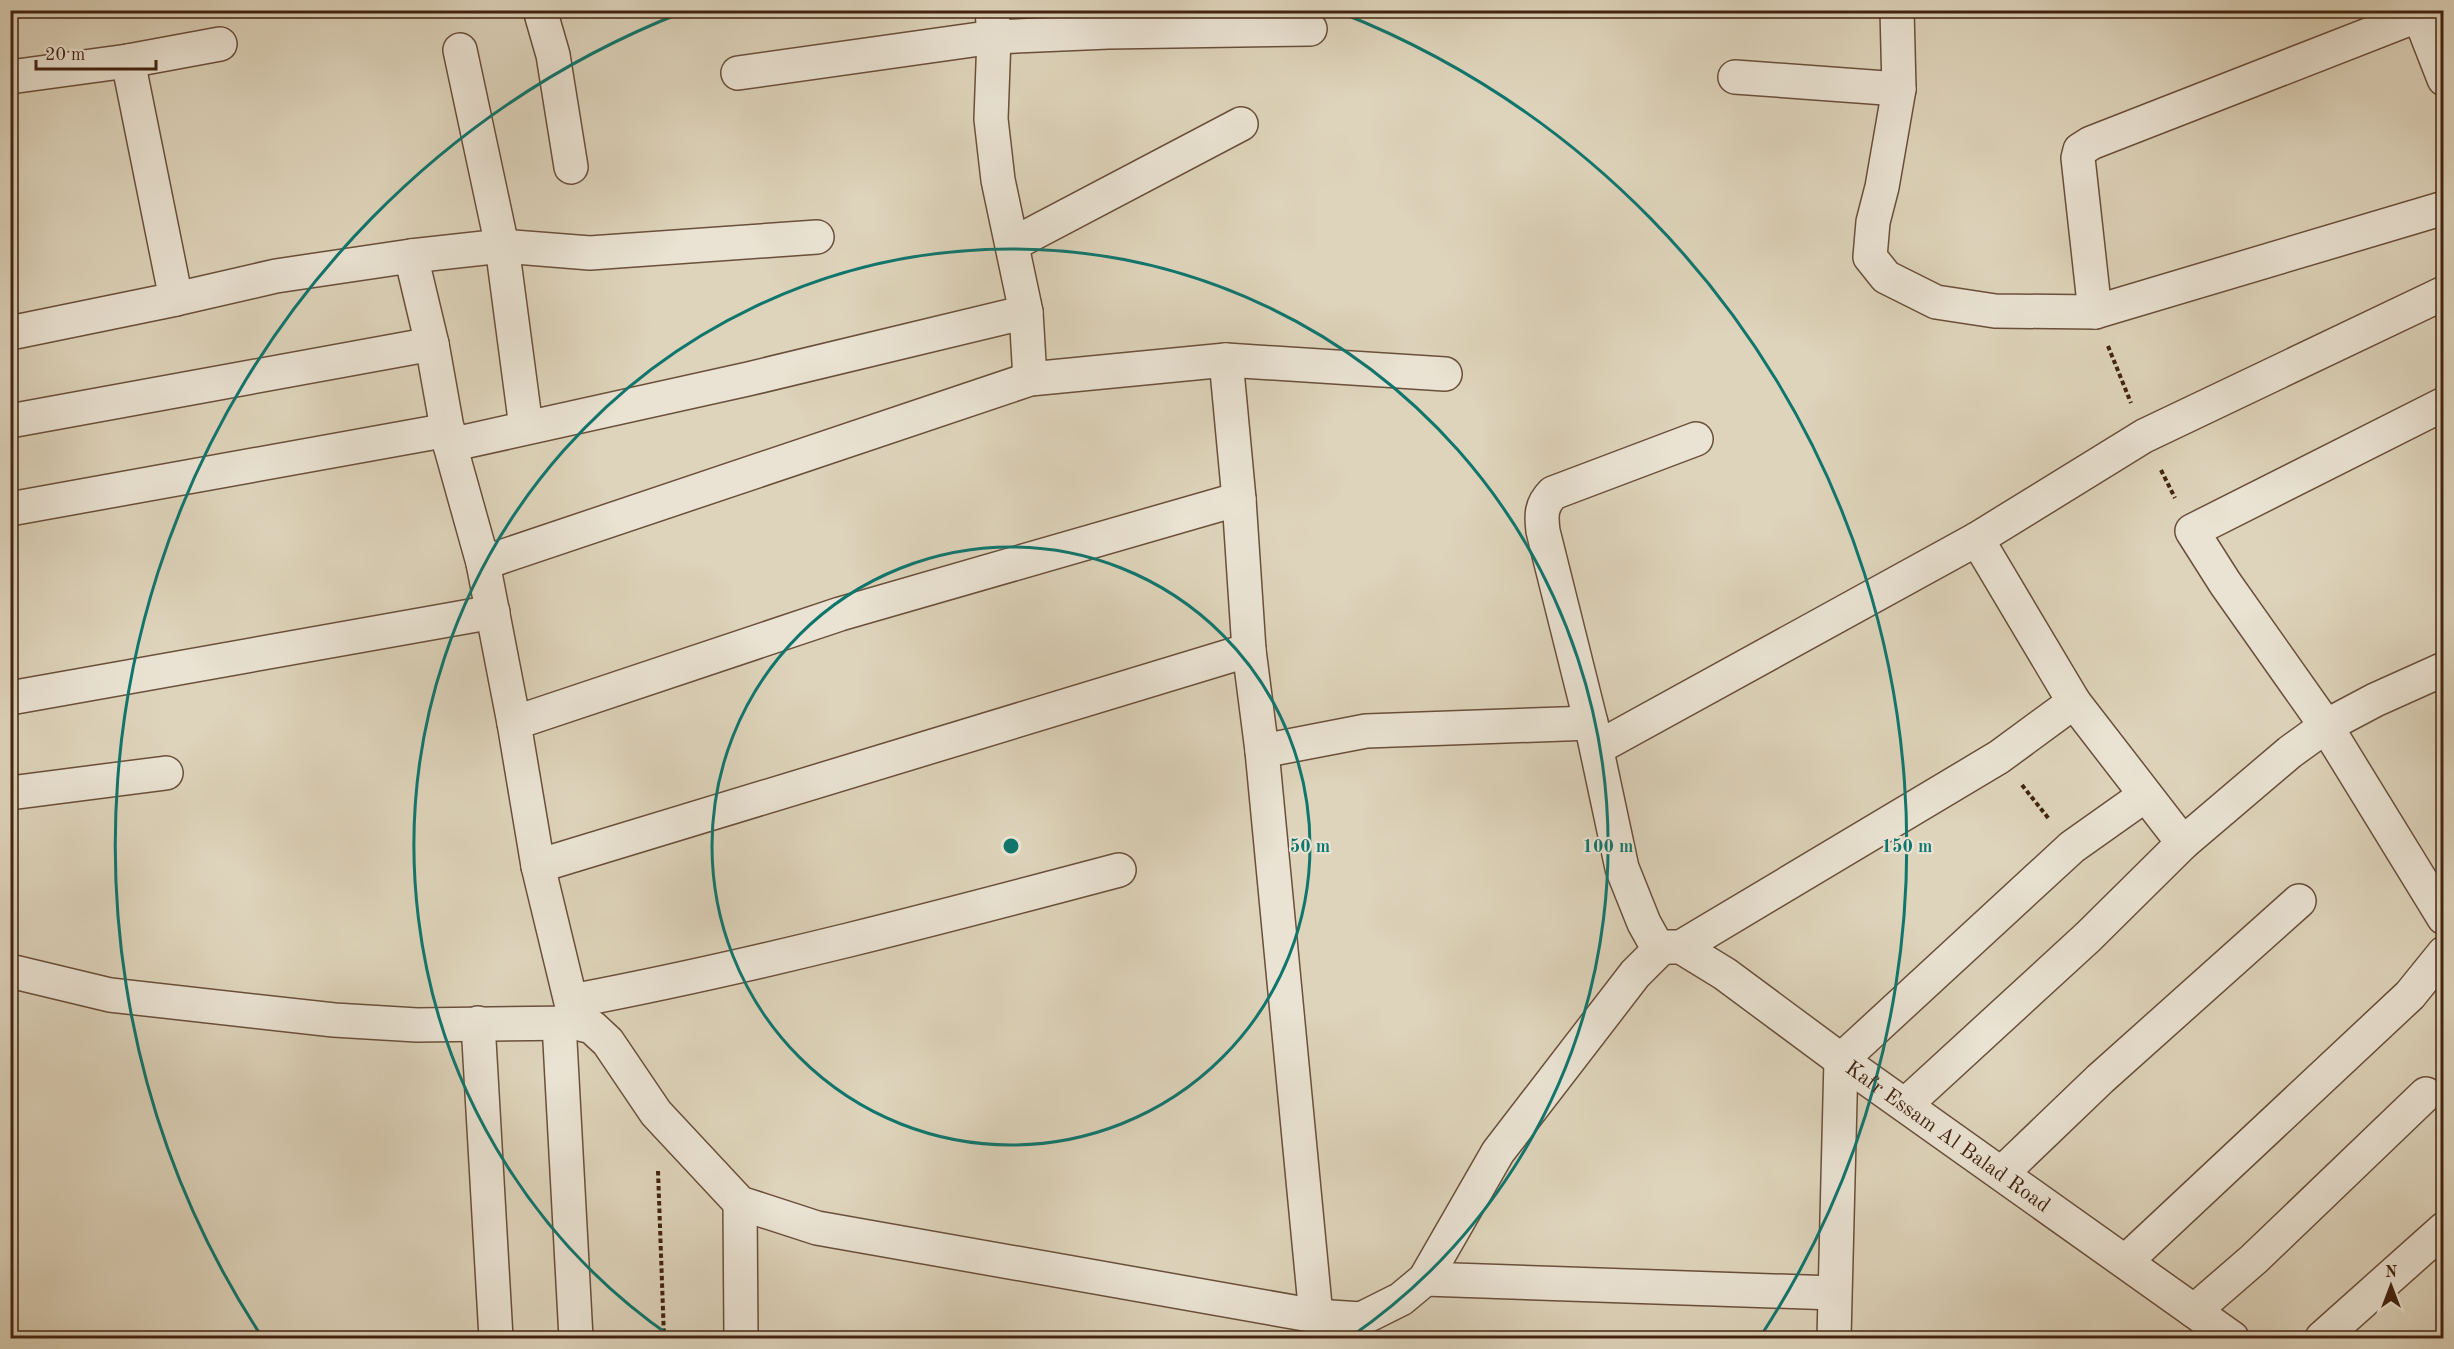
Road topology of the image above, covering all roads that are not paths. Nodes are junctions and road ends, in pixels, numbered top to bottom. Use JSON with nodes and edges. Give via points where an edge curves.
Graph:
{"nodes":[{"id":1,"x":540,"y":10,"type":"edge"},
{"id":2,"x":1898,"y":10,"type":"edge"},
{"id":3,"x":2423,"y":13,"type":"edge"},
{"id":4,"x":993,"y":24,"type":"edge"},
{"id":5,"x":1310,"y":29,"type":"dead end"},
{"id":6,"x":220,"y":44,"type":"dead end"},
{"id":7,"x":460,"y":50,"type":"dead end"},
{"id":8,"x":128,"y":61,"type":"junction"},
{"id":9,"x":738,"y":74,"type":"dead end"},
{"id":10,"x":10,"y":76,"type":"edge"},
{"id":11,"x":1735,"y":77,"type":"dead end"},
{"id":12,"x":2444,"y":79,"type":"edge"},
{"id":13,"x":1899,"y":89,"type":"junction"},
{"id":14,"x":1241,"y":124,"type":"dead end"},
{"id":15,"x":571,"y":167,"type":"dead end"},
{"id":16,"x":2444,"y":208,"type":"edge"},
{"id":17,"x":817,"y":237,"type":"dead end"},
{"id":18,"x":1013,"y":244,"type":"junction"},
{"id":19,"x":502,"y":246,"type":"junction"},
{"id":20,"x":411,"y":256,"type":"junction"},
{"id":21,"x":2444,"y":293,"type":"edge"},
{"id":22,"x":176,"y":299,"type":"junction"},
{"id":23,"x":1026,"y":312,"type":"junction"},
{"id":24,"x":2095,"y":312,"type":"junction"},
{"id":25,"x":10,"y":333,"type":"edge"},
{"id":26,"x":432,"y":344,"type":"junction"},
{"id":27,"x":1226,"y":360,"type":"junction"},
{"id":28,"x":1444,"y":374,"type":"dead end"},
{"id":29,"x":1030,"y":379,"type":"junction"},
{"id":30,"x":2444,"y":404,"type":"edge"},
{"id":31,"x":10,"y":421,"type":"edge"},
{"id":32,"x":526,"y":427,"type":"junction"},
{"id":33,"x":449,"y":438,"type":"junction"},
{"id":34,"x":1696,"y":439,"type":"dead end"},
{"id":35,"x":1239,"y":499,"type":"junction"},
{"id":36,"x":10,"y":509,"type":"edge"},
{"id":37,"x":1977,"y":539,"type":"junction"},
{"id":38,"x":483,"y":563,"type":"junction"},
{"id":39,"x":493,"y":612,"type":"junction"},
{"id":40,"x":1249,"y":650,"type":"junction"},
{"id":41,"x":2444,"y":669,"type":"edge"},
{"id":42,"x":10,"y":698,"type":"edge"},
{"id":43,"x":2074,"y":702,"type":"junction"},
{"id":44,"x":514,"y":723,"type":"junction"},
{"id":45,"x":2326,"y":726,"type":"junction"},
{"id":46,"x":1594,"y":735,"type":"junction"},
{"id":47,"x":1262,"y":751,"type":"junction"},
{"id":48,"x":166,"y":773,"type":"dead end"},
{"id":49,"x":10,"y":793,"type":"edge"},
{"id":50,"x":2145,"y":796,"type":"junction"},
{"id":51,"x":2183,"y":843,"type":"junction"},
{"id":52,"x":538,"y":866,"type":"junction"},
{"id":53,"x":1119,"y":870,"type":"dead end"},
{"id":54,"x":2299,"y":901,"type":"dead end"},
{"id":55,"x":2444,"y":918,"type":"edge"},
{"id":56,"x":1670,"y":949,"type":"junction"},
{"id":57,"x":2444,"y":954,"type":"edge"},
{"id":58,"x":10,"y":971,"type":"edge"},
{"id":59,"x":569,"y":1016,"type":"junction"},
{"id":60,"x":478,"y":1023,"type":"junction"},
{"id":61,"x":1841,"y":1060,"type":"junction"},
{"id":62,"x":2426,"y":1094,"type":"dead end"},
{"id":63,"x":1905,"y":1105,"type":"junction"},
{"id":64,"x":2002,"y":1173,"type":"junction"},
{"id":65,"x":740,"y":1203,"type":"junction"},
{"id":66,"x":2444,"y":1229,"type":"edge"},
{"id":67,"x":2126,"y":1261,"type":"junction"},
{"id":68,"x":1425,"y":1279,"type":"junction"},
{"id":69,"x":1834,"y":1293,"type":"junction"},
{"id":70,"x":2194,"y":1311,"type":"junction"},
{"id":71,"x":1316,"y":1316,"type":"junction"},
{"id":72,"x":1362,"y":1329,"type":"edge"},
{"id":73,"x":496,"y":1338,"type":"edge"},
{"id":74,"x":576,"y":1338,"type":"edge"},
{"id":75,"x":741,"y":1338,"type":"edge"},
{"id":76,"x":1834,"y":1338,"type":"edge"},
{"id":77,"x":2232,"y":1338,"type":"edge"},
{"id":78,"x":2322,"y":1338,"type":"edge"}],
"edges":[{"from":1,"to":15,"type":"street","via":[[553,55]]},
{"from":2,"to":13,"type":"street"},
{"from":3,"to":12,"type":"street"},
{"from":3,"to":24,"type":"street","via":[[2080,150]]},
{"from":4,"to":5,"type":"street","via":[[1108,32]]},
{"from":4,"to":9,"type":"street"},
{"from":4,"to":18,"type":"street","via":[[992,119],[998,180]]},
{"from":6,"to":8,"type":"street"},
{"from":7,"to":19,"type":"street"},
{"from":8,"to":10,"type":"street"},
{"from":8,"to":22,"type":"street"},
{"from":11,"to":13,"type":"street"},
{"from":13,"to":24,"type":"street","via":[[1872,222],[1870,257],[1886,277],[1936,302],[1995,311]]},
{"from":14,"to":18,"type":"street"},
{"from":16,"to":24,"type":"street"},
{"from":17,"to":19,"type":"street","via":[[590,253]]},
{"from":18,"to":23,"type":"street"},
{"from":19,"to":20,"type":"street"},
{"from":19,"to":32,"type":"street"},
{"from":20,"to":22,"type":"street","via":[[276,276]]},
{"from":20,"to":26,"type":"street"},
{"from":21,"to":37,"type":"street","via":[[2145,436]]},
{"from":22,"to":25,"type":"street"},
{"from":23,"to":29,"type":"street"},
{"from":23,"to":32,"type":"street"},
{"from":26,"to":31,"type":"street"},
{"from":26,"to":33,"type":"street"},
{"from":27,"to":28,"type":"street"},
{"from":27,"to":29,"type":"street"},
{"from":27,"to":35,"type":"street"},
{"from":29,"to":38,"type":"street"},
{"from":30,"to":45,"type":"street","via":[[2192,531]]},
{"from":32,"to":33,"type":"street"},
{"from":33,"to":36,"type":"street"},
{"from":33,"to":38,"type":"street"},
{"from":34,"to":46,"type":"street","via":[[1552,493],[1545,501],[1541,515],[1543,531]]},
{"from":35,"to":40,"type":"street"},
{"from":35,"to":44,"type":"street","via":[[840,614]]},
{"from":37,"to":43,"type":"street"},
{"from":37,"to":46,"type":"street"},
{"from":38,"to":39,"type":"street"},
{"from":39,"to":42,"type":"street"},
{"from":39,"to":44,"type":"street"},
{"from":40,"to":47,"type":"street"},
{"from":40,"to":52,"type":"street"},
{"from":41,"to":45,"type":"street"},
{"from":43,"to":50,"type":"street"},
{"from":43,"to":56,"type":"street","via":[[1999,757]]},
{"from":44,"to":52,"type":"street"},
{"from":45,"to":51,"type":"street"},
{"from":45,"to":55,"type":"street"},
{"from":46,"to":47,"type":"street","via":[[1366,731]]},
{"from":46,"to":56,"type":"street","via":[[1622,868],[1644,923]]},
{"from":47,"to":71,"type":"street"},
{"from":48,"to":49,"type":"street"},
{"from":50,"to":51,"type":"street"},
{"from":50,"to":61,"type":"street","via":[[2073,847]]},
{"from":51,"to":63,"type":"street","via":[[2088,937]]},
{"from":52,"to":59,"type":"street"},
{"from":53,"to":59,"type":"street","via":[[869,937],[694,978]]},
{"from":54,"to":64,"type":"street","via":[[2100,1079]]},
{"from":56,"to":61,"type":"street","name":"Kafr Essam Al Balad Road","via":[[1725,974]]},
{"from":56,"to":68,"type":"street","via":[[1635,974],[1498,1152]]},
{"from":57,"to":67,"type":"street","via":[[2410,996]]},
{"from":58,"to":60,"type":"street","via":[[110,995],[334,1020],[417,1025]]},
{"from":59,"to":60,"type":"street"},
{"from":59,"to":65,"type":"street","via":[[592,1027],[608,1042],[656,1113]]},
{"from":59,"to":74,"type":"street"},
{"from":60,"to":73,"type":"street"},
{"from":61,"to":63,"type":"street","name":"Kafr Essam Al Balad Road"},
{"from":61,"to":69,"type":"street"},
{"from":62,"to":70,"type":"street","via":[[2254,1259]]},
{"from":63,"to":64,"type":"street","name":"Kafr Essam Al Balad Road"},
{"from":64,"to":67,"type":"street","name":"Kafr Essam Al Balad Road"},
{"from":65,"to":71,"type":"street","via":[[817,1228]]},
{"from":65,"to":75,"type":"street"},
{"from":66,"to":78,"type":"street"},
{"from":67,"to":70,"type":"street","name":"Kafr Essam Al Balad Road"},
{"from":68,"to":69,"type":"street"},
{"from":68,"to":72,"type":"street"},
{"from":69,"to":76,"type":"street"},
{"from":70,"to":77,"type":"street","name":"Kafr Essam Al Balad Road"},
{"from":71,"to":72,"type":"street"}]}
